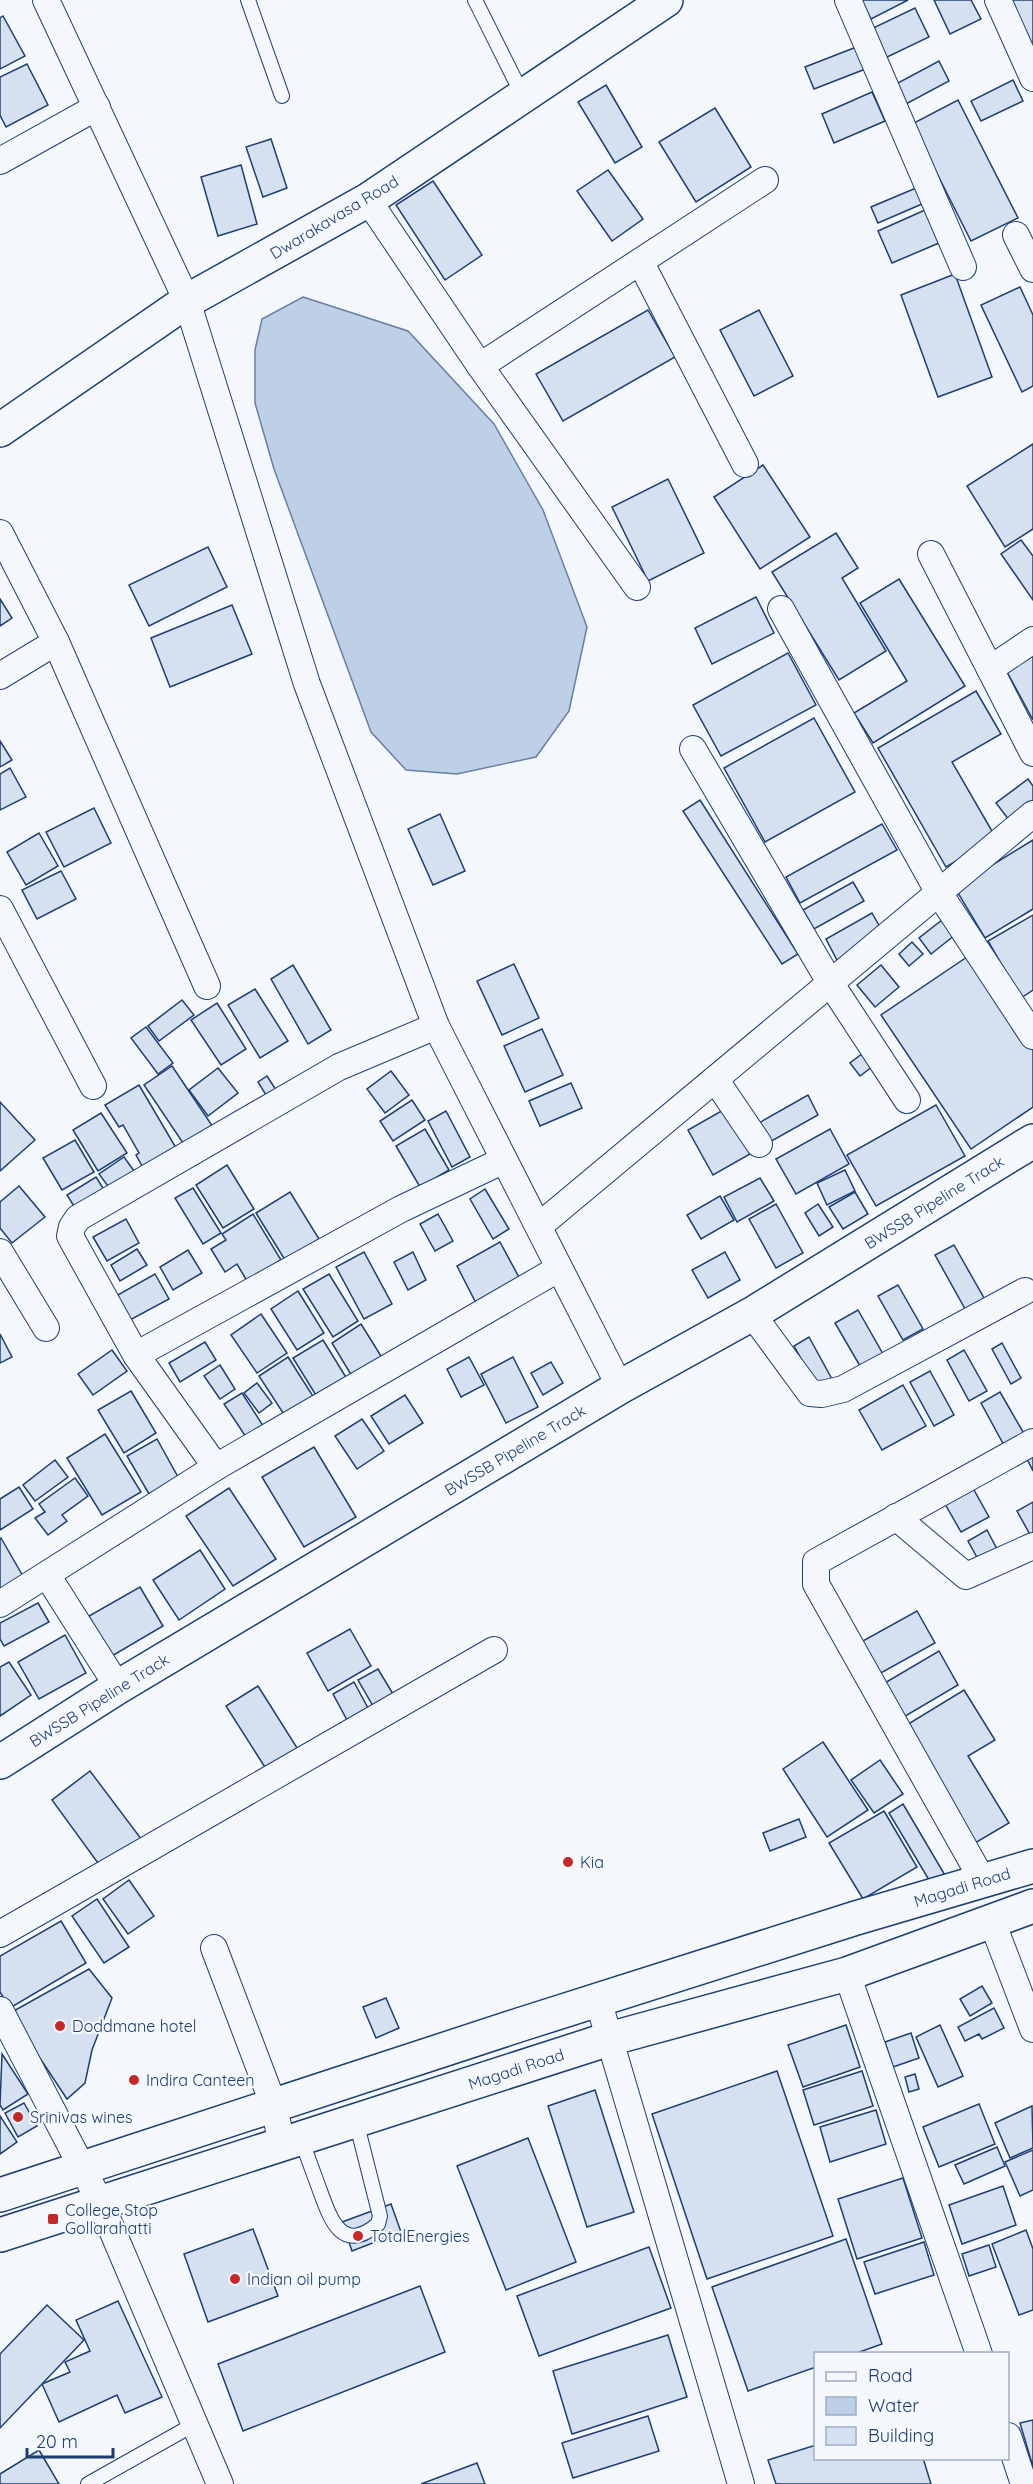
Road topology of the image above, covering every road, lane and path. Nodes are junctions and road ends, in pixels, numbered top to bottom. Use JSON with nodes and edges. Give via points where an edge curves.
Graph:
{"nodes":[{"id":1,"x":46,"y":0,"type":"edge"},
{"id":2,"x":248,"y":0,"type":"edge"},
{"id":3,"x":475,"y":0,"type":"edge"},
{"id":4,"x":666,"y":0,"type":"edge"},
{"id":5,"x":848,"y":0,"type":"edge"},
{"id":6,"x":998,"y":0,"type":"edge"},
{"id":7,"x":1033,"y":78,"type":"edge"},
{"id":8,"x":522,"y":94,"type":"junction"},
{"id":9,"x":282,"y":96,"type":"dead end"},
{"id":10,"x":97,"y":107,"type":"junction"},
{"id":11,"x":0,"y":161,"type":"edge"},
{"id":12,"x":765,"y":180,"type":"dead end"},
{"id":13,"x":368,"y":200,"type":"junction"},
{"id":14,"x":1016,"y":235,"type":"dead end"},
{"id":15,"x":641,"y":263,"type":"junction"},
{"id":16,"x":963,"y":267,"type":"dead end"},
{"id":17,"x":1033,"y":269,"type":"edge"},
{"id":18,"x":187,"y":301,"type":"junction"},
{"id":19,"x":480,"y":366,"type":"junction"},
{"id":20,"x":0,"y":430,"type":"edge"},
{"id":21,"x":745,"y":464,"type":"dead end"},
{"id":22,"x":0,"y":533,"type":"edge"},
{"id":23,"x":931,"y":554,"type":"dead end"},
{"id":24,"x":637,"y":586,"type":"dead end"},
{"id":25,"x":781,"y":609,"type":"dead end"},
{"id":26,"x":1033,"y":640,"type":"edge"},
{"id":27,"x":57,"y":642,"type":"junction"},
{"id":28,"x":990,"y":669,"type":"junction"},
{"id":29,"x":0,"y":676,"type":"edge"},
{"id":30,"x":693,"y":749,"type":"dead end"},
{"id":31,"x":1033,"y":753,"type":"edge"},
{"id":32,"x":1033,"y":814,"type":"edge"},
{"id":33,"x":939,"y":893,"type":"junction"},
{"id":34,"x":0,"y":909,"type":"edge"},
{"id":35,"x":831,"y":984,"type":"junction"},
{"id":36,"x":207,"y":986,"type":"dead end"},
{"id":37,"x":436,"y":1026,"type":"junction"},
{"id":38,"x":1033,"y":1036,"type":"edge"},
{"id":39,"x":715,"y":1079,"type":"junction"},
{"id":40,"x":93,"y":1086,"type":"dead end"},
{"id":41,"x":907,"y":1100,"type":"dead end"},
{"id":42,"x":1033,"y":1141,"type":"edge"},
{"id":43,"x":759,"y":1144,"type":"dead end"},
{"id":44,"x":502,"y":1161,"type":"junction"},
{"id":45,"x":539,"y":1226,"type":"junction"},
{"id":46,"x":0,"y":1252,"type":"edge"},
{"id":47,"x":558,"y":1269,"type":"junction"},
{"id":48,"x":1025,"y":1291,"type":"dead end"},
{"id":49,"x":752,"y":1314,"type":"junction"},
{"id":50,"x":45,"y":1328,"type":"dead end"},
{"id":51,"x":136,"y":1355,"type":"junction"},
{"id":52,"x":620,"y":1387,"type":"junction"},
{"id":53,"x":1033,"y":1442,"type":"edge"},
{"id":54,"x":216,"y":1467,"type":"junction"},
{"id":55,"x":896,"y":1517,"type":"junction"},
{"id":56,"x":1033,"y":1546,"type":"edge"},
{"id":57,"x":47,"y":1575,"type":"junction"},
{"id":58,"x":0,"y":1604,"type":"edge"},
{"id":59,"x":495,"y":1650,"type":"dead end"},
{"id":60,"x":118,"y":1687,"type":"junction"},
{"id":61,"x":0,"y":1762,"type":"edge"},
{"id":62,"x":1033,"y":1866,"type":"edge"},
{"id":63,"x":983,"y":1881,"type":"junction"},
{"id":64,"x":1033,"y":1906,"type":"edge"},
{"id":65,"x":991,"y":1919,"type":"junction"},
{"id":66,"x":0,"y":1934,"type":"edge"},
{"id":67,"x":214,"y":1948,"type":"dead end"},
{"id":68,"x":847,"y":1974,"type":"junction"},
{"id":69,"x":598,"y":2000,"type":"junction"},
{"id":70,"x":0,"y":2010,"type":"edge"},
{"id":71,"x":1033,"y":2029,"type":"edge"},
{"id":72,"x":609,"y":2038,"type":"junction"},
{"id":73,"x":274,"y":2106,"type":"junction"},
{"id":74,"x":356,"y":2121,"type":"junction"},
{"id":75,"x":291,"y":2142,"type":"junction"},
{"id":76,"x":82,"y":2167,"type":"junction"},
{"id":77,"x":0,"y":2195,"type":"edge"},
{"id":78,"x":100,"y":2204,"type":"junction"},
{"id":79,"x":0,"y":2235,"type":"edge"},
{"id":80,"x":978,"y":2352,"type":"edge"},
{"id":81,"x":193,"y":2425,"type":"junction"},
{"id":82,"x":1009,"y":2439,"type":"edge"},
{"id":83,"x":88,"y":2484,"type":"edge"},
{"id":84,"x":220,"y":2484,"type":"edge"},
{"id":85,"x":741,"y":2484,"type":"edge"},
{"id":86,"x":1024,"y":2484,"type":"edge"}],
"edges":[{"from":1,"to":10,"type":"street"},
{"from":2,"to":9,"type":"lane"},
{"from":3,"to":8,"type":"lane"},
{"from":4,"to":8,"type":"main road","name":"Dwarakavasa Road"},
{"from":5,"to":16,"type":"street"},
{"from":6,"to":7,"type":"street"},
{"from":8,"to":13,"type":"main road","name":"Dwarakavasa Road"},
{"from":10,"to":11,"type":"street"},
{"from":10,"to":18,"type":"street"},
{"from":12,"to":15,"type":"street"},
{"from":13,"to":18,"type":"main road","name":"Dwarakavasa Road"},
{"from":13,"to":19,"type":"street"},
{"from":14,"to":17,"type":"street"},
{"from":15,"to":19,"type":"street"},
{"from":15,"to":21,"type":"street"},
{"from":18,"to":20,"type":"main road","name":"Dwarakavasa Road"},
{"from":18,"to":37,"type":"street","via":[[308,684]]},
{"from":19,"to":24,"type":"street"},
{"from":22,"to":27,"type":"street"},
{"from":23,"to":28,"type":"street"},
{"from":25,"to":33,"type":"street"},
{"from":26,"to":28,"type":"street"},
{"from":27,"to":29,"type":"street"},
{"from":27,"to":36,"type":"street"},
{"from":28,"to":31,"type":"street"},
{"from":30,"to":35,"type":"street"},
{"from":32,"to":33,"type":"street"},
{"from":33,"to":35,"type":"street"},
{"from":33,"to":38,"type":"street"},
{"from":34,"to":40,"type":"street"},
{"from":35,"to":39,"type":"street"},
{"from":35,"to":41,"type":"street"},
{"from":37,"to":44,"type":"street"},
{"from":37,"to":51,"type":"street","via":[[339,1067],[78,1218],[70,1236]]},
{"from":39,"to":43,"type":"street"},
{"from":39,"to":45,"type":"street"},
{"from":42,"to":49,"type":"main road","name":"BWSSB Pipeline Track"},
{"from":44,"to":45,"type":"street"},
{"from":44,"to":51,"type":"street","via":[[401,1209]]},
{"from":45,"to":47,"type":"street"},
{"from":46,"to":50,"type":"street"},
{"from":47,"to":52,"type":"street"},
{"from":47,"to":54,"type":"street"},
{"from":48,"to":49,"type":"street","via":[[843,1389],[822,1394],[810,1393]]},
{"from":49,"to":52,"type":"main road","name":"BWSSB Pipeline Track"},
{"from":51,"to":54,"type":"street"},
{"from":52,"to":60,"type":"main road","name":"BWSSB Pipeline Track"},
{"from":53,"to":55,"type":"street"},
{"from":54,"to":57,"type":"street"},
{"from":55,"to":56,"type":"street","via":[[966,1576]]},
{"from":55,"to":63,"type":"street","via":[[816,1562],[816,1584]]},
{"from":57,"to":58,"type":"street"},
{"from":57,"to":60,"type":"street"},
{"from":59,"to":66,"type":"street"},
{"from":60,"to":61,"type":"main road","name":"BWSSB Pipeline Track"},
{"from":62,"to":63,"type":"main road","name":"Magadi Road"},
{"from":63,"to":69,"type":"main road","name":"Magadi Road"},
{"from":64,"to":65,"type":"main road","name":"Magadi Road"},
{"from":65,"to":68,"type":"main road","name":"Magadi Road"},
{"from":65,"to":71,"type":"street"},
{"from":67,"to":73,"type":"street"},
{"from":68,"to":72,"type":"main road","name":"Magadi Road"},
{"from":68,"to":80,"type":"street"},
{"from":69,"to":72,"type":"street"},
{"from":69,"to":73,"type":"main road","name":"Magadi Road"},
{"from":70,"to":76,"type":"street"},
{"from":72,"to":74,"type":"main road","name":"Magadi Road"},
{"from":72,"to":85,"type":"street"},
{"from":73,"to":75,"type":"street"},
{"from":73,"to":76,"type":"main road","name":"Magadi Road"},
{"from":74,"to":75,"type":"main road","name":"Magadi Road"},
{"from":74,"to":75,"type":"lane","via":[[380,2216],[378,2224],[360,2236],[341,2232],[331,2220]]},
{"from":75,"to":78,"type":"main road","name":"Magadi Road"},
{"from":76,"to":77,"type":"main road","name":"Magadi Road"},
{"from":76,"to":78,"type":"street"},
{"from":78,"to":79,"type":"main road","name":"Magadi Road"},
{"from":78,"to":81,"type":"street"},
{"from":81,"to":83,"type":"lane"},
{"from":81,"to":84,"type":"street"},
{"from":82,"to":86,"type":"street"}]}
